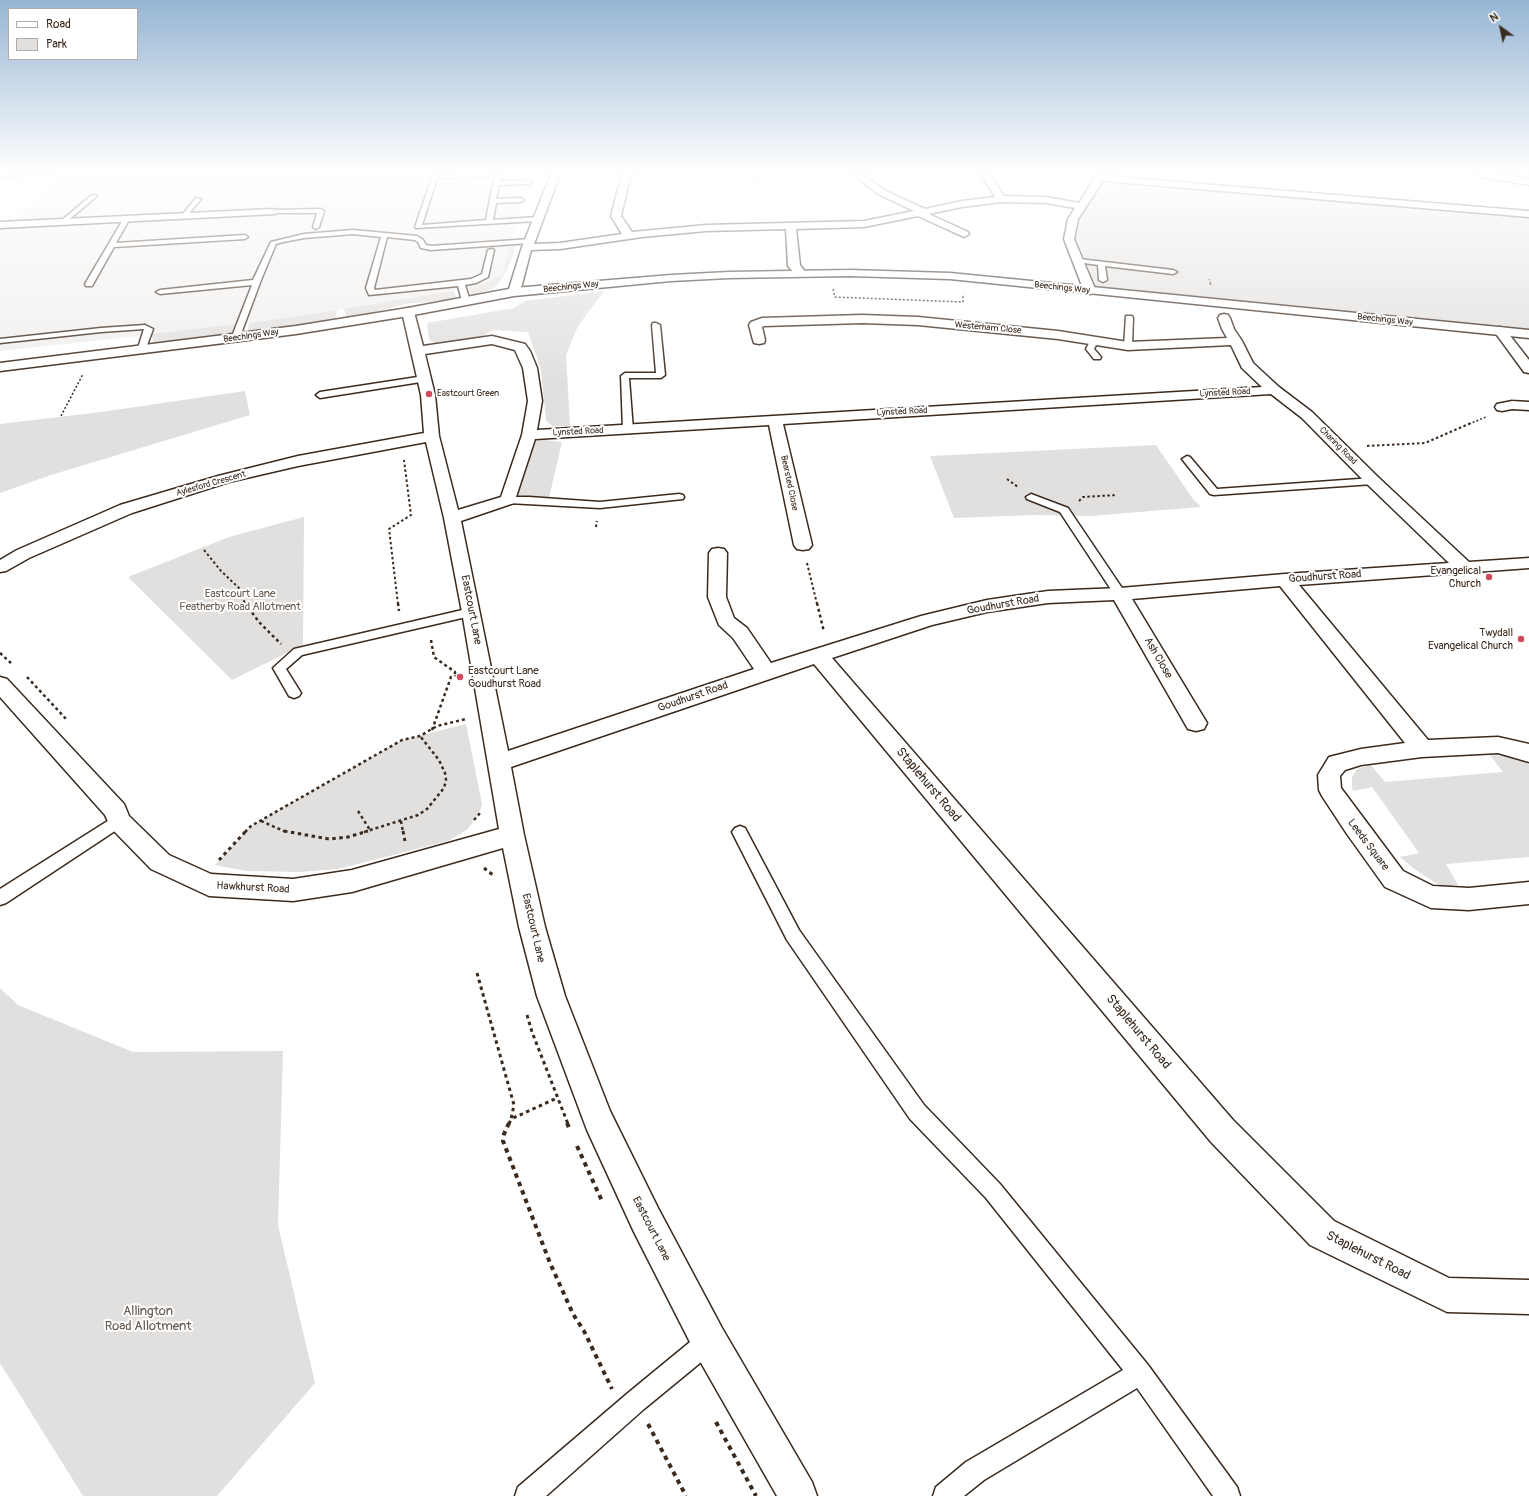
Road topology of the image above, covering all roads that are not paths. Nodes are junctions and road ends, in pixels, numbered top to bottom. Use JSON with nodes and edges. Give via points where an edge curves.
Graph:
{"nodes":[{"id":1,"x":132,"y":244,"type":"edge"},
{"id":2,"x":273,"y":244,"type":"edge"},
{"id":3,"x":381,"y":244,"type":"edge"},
{"id":4,"x":422,"y":244,"type":"edge"},
{"id":5,"x":529,"y":244,"type":"junction"},
{"id":6,"x":573,"y":244,"type":"edge"},
{"id":7,"x":792,"y":244,"type":"edge"},
{"id":8,"x":1071,"y":244,"type":"edge"},
{"id":9,"x":112,"y":245,"type":"joint"},
{"id":10,"x":491,"y":250,"type":"dead end"},
{"id":11,"x":1079,"y":261,"type":"junction"},
{"id":12,"x":1101,"y":264,"type":"junction"},
{"id":13,"x":1173,"y":272,"type":"dead end"},
{"id":14,"x":800,"y":273,"type":"junction"},
{"id":15,"x":1103,"y":280,"type":"dead end"},
{"id":16,"x":256,"y":282,"type":"junction"},
{"id":17,"x":461,"y":283,"type":"junction"},
{"id":18,"x":89,"y":284,"type":"dead end"},
{"id":19,"x":1090,"y":291,"type":"junction"},
{"id":20,"x":160,"y":292,"type":"dead end"},
{"id":21,"x":514,"y":292,"type":"junction"},
{"id":22,"x":466,"y":301,"type":"junction"},
{"id":23,"x":408,"y":312,"type":"junction"},
{"id":24,"x":1128,"y":318,"type":"dead end"},
{"id":25,"x":1224,"y":318,"type":"dead end"},
{"id":26,"x":656,"y":325,"type":"dead end"},
{"id":27,"x":1500,"y":331,"type":"junction"},
{"id":28,"x":1529,"y":334,"type":"edge"},
{"id":29,"x":235,"y":339,"type":"junction"},
{"id":30,"x":759,"y":340,"type":"dead end"},
{"id":31,"x":0,"y":341,"type":"edge"},
{"id":32,"x":1094,"y":341,"type":"junction"},
{"id":33,"x":1236,"y":341,"type":"junction"},
{"id":34,"x":1128,"y":346,"type":"junction"},
{"id":35,"x":141,"y":351,"type":"junction"},
{"id":36,"x":418,"y":351,"type":"junction"},
{"id":37,"x":1097,"y":357,"type":"dead end"},
{"id":38,"x":0,"y":367,"type":"edge"},
{"id":39,"x":1529,"y":369,"type":"edge"},
{"id":40,"x":424,"y":379,"type":"junction"},
{"id":41,"x":1274,"y":390,"type":"junction"},
{"id":42,"x":320,"y":395,"type":"dead end"},
{"id":43,"x":1529,"y":406,"type":"edge"},
{"id":44,"x":1496,"y":411,"type":"road end"},
{"id":45,"x":775,"y":420,"type":"junction"},
{"id":46,"x":628,"y":430,"type":"junction"},
{"id":47,"x":529,"y":435,"type":"junction"},
{"id":48,"x":432,"y":436,"type":"junction"},
{"id":49,"x":1187,"y":459,"type":"dead end"},
{"id":50,"x":1373,"y":481,"type":"junction"},
{"id":51,"x":678,"y":497,"type":"dead end"},
{"id":52,"x":1031,"y":497,"type":"dead end"},
{"id":53,"x":508,"y":500,"type":"junction"},
{"id":54,"x":612,"y":504,"type":"junction"},
{"id":55,"x":610,"y":516,"type":"dead end"},
{"id":56,"x":452,"y":518,"type":"junction"},
{"id":57,"x":803,"y":545,"type":"road end"},
{"id":58,"x":718,"y":554,"type":"dead end"},
{"id":59,"x":1529,"y":563,"type":"edge"},
{"id":60,"x":0,"y":567,"type":"edge"},
{"id":61,"x":1464,"y":567,"type":"junction"},
{"id":62,"x":1285,"y":580,"type":"junction"},
{"id":63,"x":1120,"y":594,"type":"junction"},
{"id":64,"x":472,"y":612,"type":"junction"},
{"id":65,"x":827,"y":653,"type":"junction"},
{"id":66,"x":766,"y":672,"type":"junction"},
{"id":67,"x":0,"y":684,"type":"edge"},
{"id":68,"x":294,"y":693,"type":"dead end"},
{"id":69,"x":8,"y":706,"type":"edge"},
{"id":70,"x":1196,"y":723,"type":"dead end"},
{"id":71,"x":1422,"y":749,"type":"junction"},
{"id":72,"x":1529,"y":754,"type":"edge"},
{"id":73,"x":499,"y":762,"type":"junction"},
{"id":74,"x":119,"y":821,"type":"junction"},
{"id":75,"x":740,"y":832,"type":"dead end"},
{"id":76,"x":512,"y":835,"type":"junction"},
{"id":77,"x":1529,"y":893,"type":"edge"},
{"id":78,"x":0,"y":898,"type":"edge"},
{"id":79,"x":1529,"y":1298,"type":"edge"},
{"id":80,"x":709,"y":1341,"type":"junction"},
{"id":81,"x":1140,"y":1373,"type":"junction"},
{"id":82,"x":527,"y":1496,"type":"edge"},
{"id":83,"x":798,"y":1496,"type":"edge"},
{"id":84,"x":946,"y":1496,"type":"edge"},
{"id":85,"x":1228,"y":1496,"type":"edge"}],
"edges":[{"from":1,"to":9,"type":"lane"},
{"from":2,"to":16,"type":"lane"},
{"from":3,"to":17,"type":"lane","via":[[370,288],[372,293]]},
{"from":4,"to":5,"type":"lane","via":[[423,247],[431,248]]},
{"from":5,"to":6,"type":"street"},
{"from":5,"to":21,"type":"street"},
{"from":7,"to":14,"type":"street","via":[[794,266]]},
{"from":8,"to":11,"type":"street"},
{"from":9,"to":18,"type":"lane"},
{"from":10,"to":17,"type":"lane","via":[[485,275],[474,281]]},
{"from":11,"to":12,"type":"lane"},
{"from":11,"to":19,"type":"street"},
{"from":12,"to":13,"type":"lane"},
{"from":12,"to":15,"type":"lane"},
{"from":14,"to":19,"type":"street","name":"Beechings Way","via":[[950,276]]},
{"from":14,"to":21,"type":"street","name":"Beechings Way","via":[[678,278]]},
{"from":16,"to":20,"type":"lane"},
{"from":16,"to":29,"type":"lane"},
{"from":17,"to":22,"type":"lane"},
{"from":19,"to":27,"type":"street","name":"Beechings Way"},
{"from":21,"to":22,"type":"street","name":"Beechings Way"},
{"from":22,"to":23,"type":"street","name":"Beechings Way"},
{"from":23,"to":29,"type":"street","name":"Beechings Way"},
{"from":23,"to":36,"type":"street","name":"Eastcourt Lane"},
{"from":24,"to":34,"type":"lane"},
{"from":25,"to":33,"type":"street","name":"Charing Road"},
{"from":26,"to":46,"type":"lane","via":[[661,374],[625,376]]},
{"from":27,"to":28,"type":"street","name":"Beechings Way"},
{"from":27,"to":39,"type":"street"},
{"from":29,"to":35,"type":"street","name":"Beechings Way"},
{"from":30,"to":32,"type":"street","name":"Westerham Close","via":[[755,325],[762,322],[862,319],[998,328]]},
{"from":31,"to":35,"type":"lane","via":[[144,327],[149,329]]},
{"from":32,"to":34,"type":"street","name":"Westerham Close"},
{"from":32,"to":37,"type":"lane","via":[[1090,349]]},
{"from":33,"to":34,"type":"street","name":"Westerham Close"},
{"from":33,"to":41,"type":"street","name":"Charing Road","via":[[1247,365]]},
{"from":35,"to":38,"type":"street","name":"Beechings Way"},
{"from":36,"to":40,"type":"street","name":"Eastcourt Lane"},
{"from":36,"to":47,"type":"street","via":[[492,340],[520,347],[530,368],[535,401]]},
{"from":40,"to":42,"type":"lane"},
{"from":40,"to":48,"type":"street","name":"Eastcourt Lane"},
{"from":41,"to":45,"type":"street","name":"Lynsted Road"},
{"from":41,"to":50,"type":"street","name":"Charing Road","via":[[1307,415]]},
{"from":43,"to":44,"type":"street","via":[[1512,405]]},
{"from":45,"to":46,"type":"street","name":"Lynsted Road"},
{"from":45,"to":57,"type":"street","name":"Bearsted Close"},
{"from":46,"to":47,"type":"street","name":"Lynsted Road"},
{"from":47,"to":53,"type":"street"},
{"from":48,"to":56,"type":"street","name":"Eastcourt Lane"},
{"from":48,"to":60,"type":"street","name":"Aylesford Crescent","via":[[298,461],[216,482],[126,510]]},
{"from":49,"to":50,"type":"lane","via":[[1214,492]]},
{"from":50,"to":61,"type":"street","name":"Charing Road"},
{"from":51,"to":54,"type":"lane"},
{"from":52,"to":63,"type":"lane","via":[[1064,510]]},
{"from":53,"to":54,"type":"lane"},
{"from":53,"to":56,"type":"street"},
{"from":54,"to":55,"type":"lane"},
{"from":56,"to":64,"type":"street","name":"Eastcourt Lane"},
{"from":58,"to":66,"type":"street","via":[[717,598],[726,621],[740,633]]},
{"from":59,"to":61,"type":"street","name":"Goudhurst Road"},
{"from":61,"to":62,"type":"street","name":"Goudhurst Road"},
{"from":62,"to":63,"type":"street","name":"Goudhurst Road"},
{"from":62,"to":71,"type":"street"},
{"from":63,"to":65,"type":"street","name":"Goudhurst Road","via":[[1048,597],[987,606],[928,620]]},
{"from":63,"to":70,"type":"street","name":"Ash Close"},
{"from":64,"to":68,"type":"lane","via":[[298,652],[279,668]]},
{"from":64,"to":73,"type":"street","name":"Eastcourt Lane"},
{"from":65,"to":66,"type":"street","name":"Goudhurst Road"},
{"from":65,"to":79,"type":"street","name":"Staplehurst Road","via":[[1222,1131],[1322,1233],[1447,1295]]},
{"from":66,"to":73,"type":"street","name":"Goudhurst Road"},
{"from":67,"to":69,"type":"street","name":"Hawkhurst Road"},
{"from":69,"to":74,"type":"street","name":"Hawkhurst Road","via":[[116,811]]},
{"from":71,"to":72,"type":"street","name":"Leeds Square","via":[[1498,745]]},
{"from":71,"to":77,"type":"street","name":"Leeds Square","via":[[1337,762],[1329,775],[1330,790],[1354,827],[1394,879],[1432,897],[1469,899]]},
{"from":73,"to":76,"type":"street","name":"Eastcourt Lane"},
{"from":74,"to":76,"type":"street","name":"Hawkhurst Road","via":[[160,862],[209,885],[293,890],[352,881]]},
{"from":74,"to":78,"type":"lane"},
{"from":75,"to":81,"type":"lane","via":[[793,935],[917,1112],[993,1191]]},
{"from":76,"to":80,"type":"street","name":"Eastcourt Lane","via":[[547,983],[585,1086],[615,1156]]},
{"from":80,"to":82,"type":"lane"},
{"from":80,"to":83,"type":"street","name":"Eastcourt Lane"},
{"from":81,"to":84,"type":"lane","via":[[975,1471]]},
{"from":81,"to":85,"type":"lane"}]}
